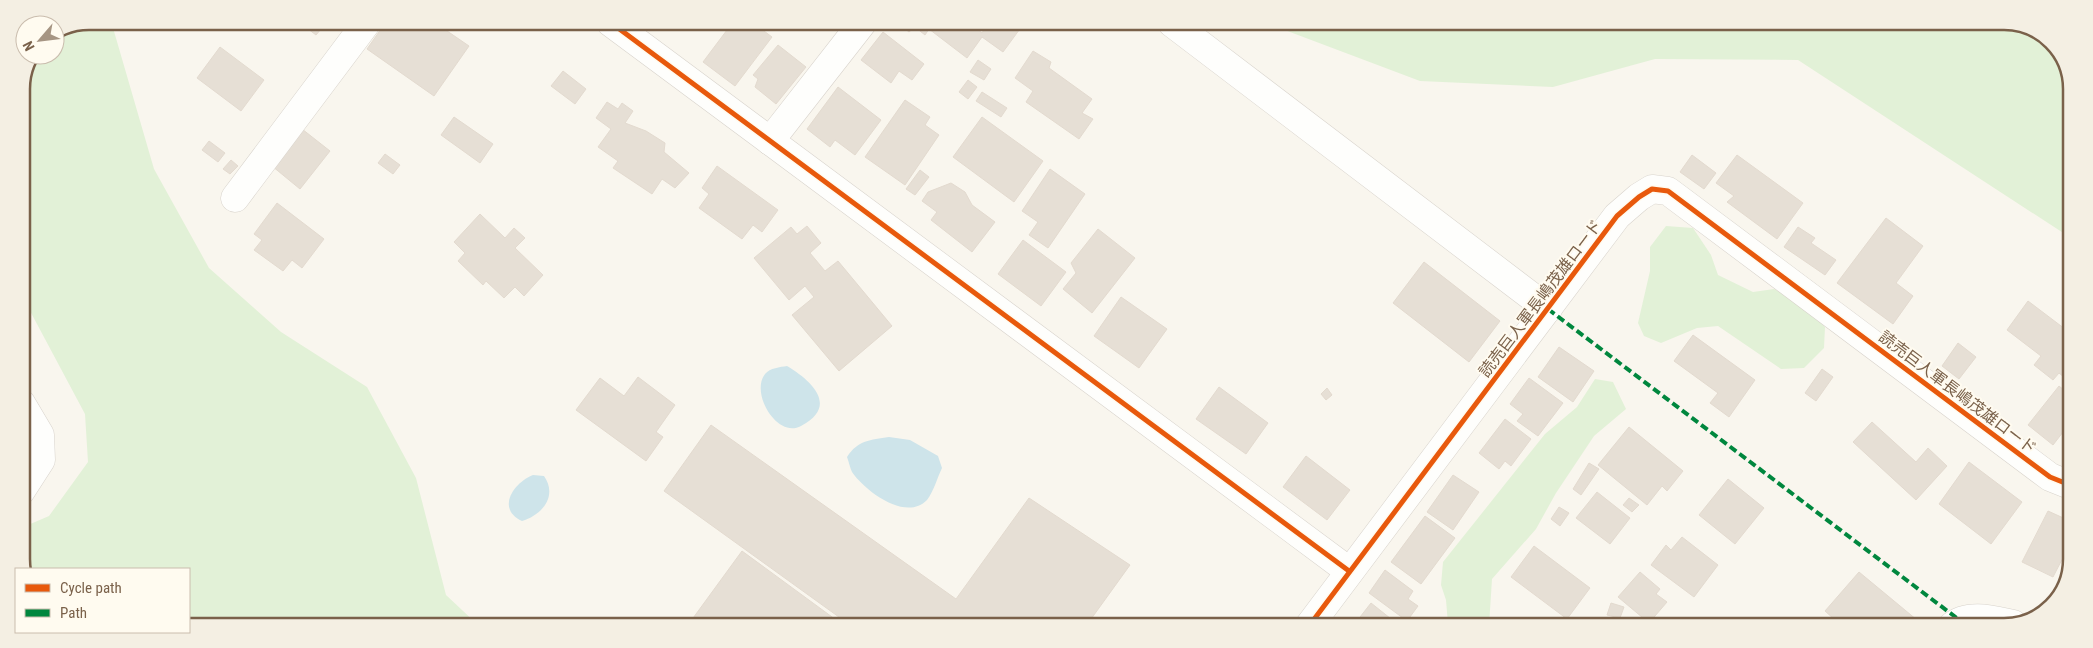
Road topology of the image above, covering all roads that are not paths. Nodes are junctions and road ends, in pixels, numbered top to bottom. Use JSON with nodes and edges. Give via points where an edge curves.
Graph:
{"nodes":[{"id":1,"x":362,"y":30,"type":"edge"},
{"id":2,"x":621,"y":30,"type":"edge"},
{"id":3,"x":858,"y":30,"type":"edge"},
{"id":4,"x":1181,"y":30,"type":"edge"},
{"id":5,"x":770,"y":141,"type":"junction"},
{"id":6,"x":235,"y":198,"type":"dead end"},
{"id":7,"x":1548,"y":309,"type":"junction"},
{"id":8,"x":30,"y":418,"type":"edge"},
{"id":9,"x":30,"y":477,"type":"edge"},
{"id":10,"x":2063,"y":482,"type":"edge"},
{"id":11,"x":1349,"y":572,"type":"junction"},
{"id":12,"x":1315,"y":618,"type":"edge"}],
"edges":[{"from":1,"to":6,"type":"street"},
{"from":2,"to":5,"type":"street"},
{"from":3,"to":5,"type":"street"},
{"from":4,"to":7,"type":"street"},
{"from":5,"to":11,"type":"street"},
{"from":7,"to":10,"type":"street","name":"読売巨人軍長嶋茂雄ロード","via":[[1618,216],[1652,189],[1668,191],[2050,477]]},
{"from":7,"to":11,"type":"street","name":"読売巨人軍長嶋茂雄ロード"},
{"from":8,"to":9,"type":"street","via":[[40,435],[41,460]]},
{"from":11,"to":12,"type":"street","name":"読売巨人軍長嶋茂雄ロード"}]}
